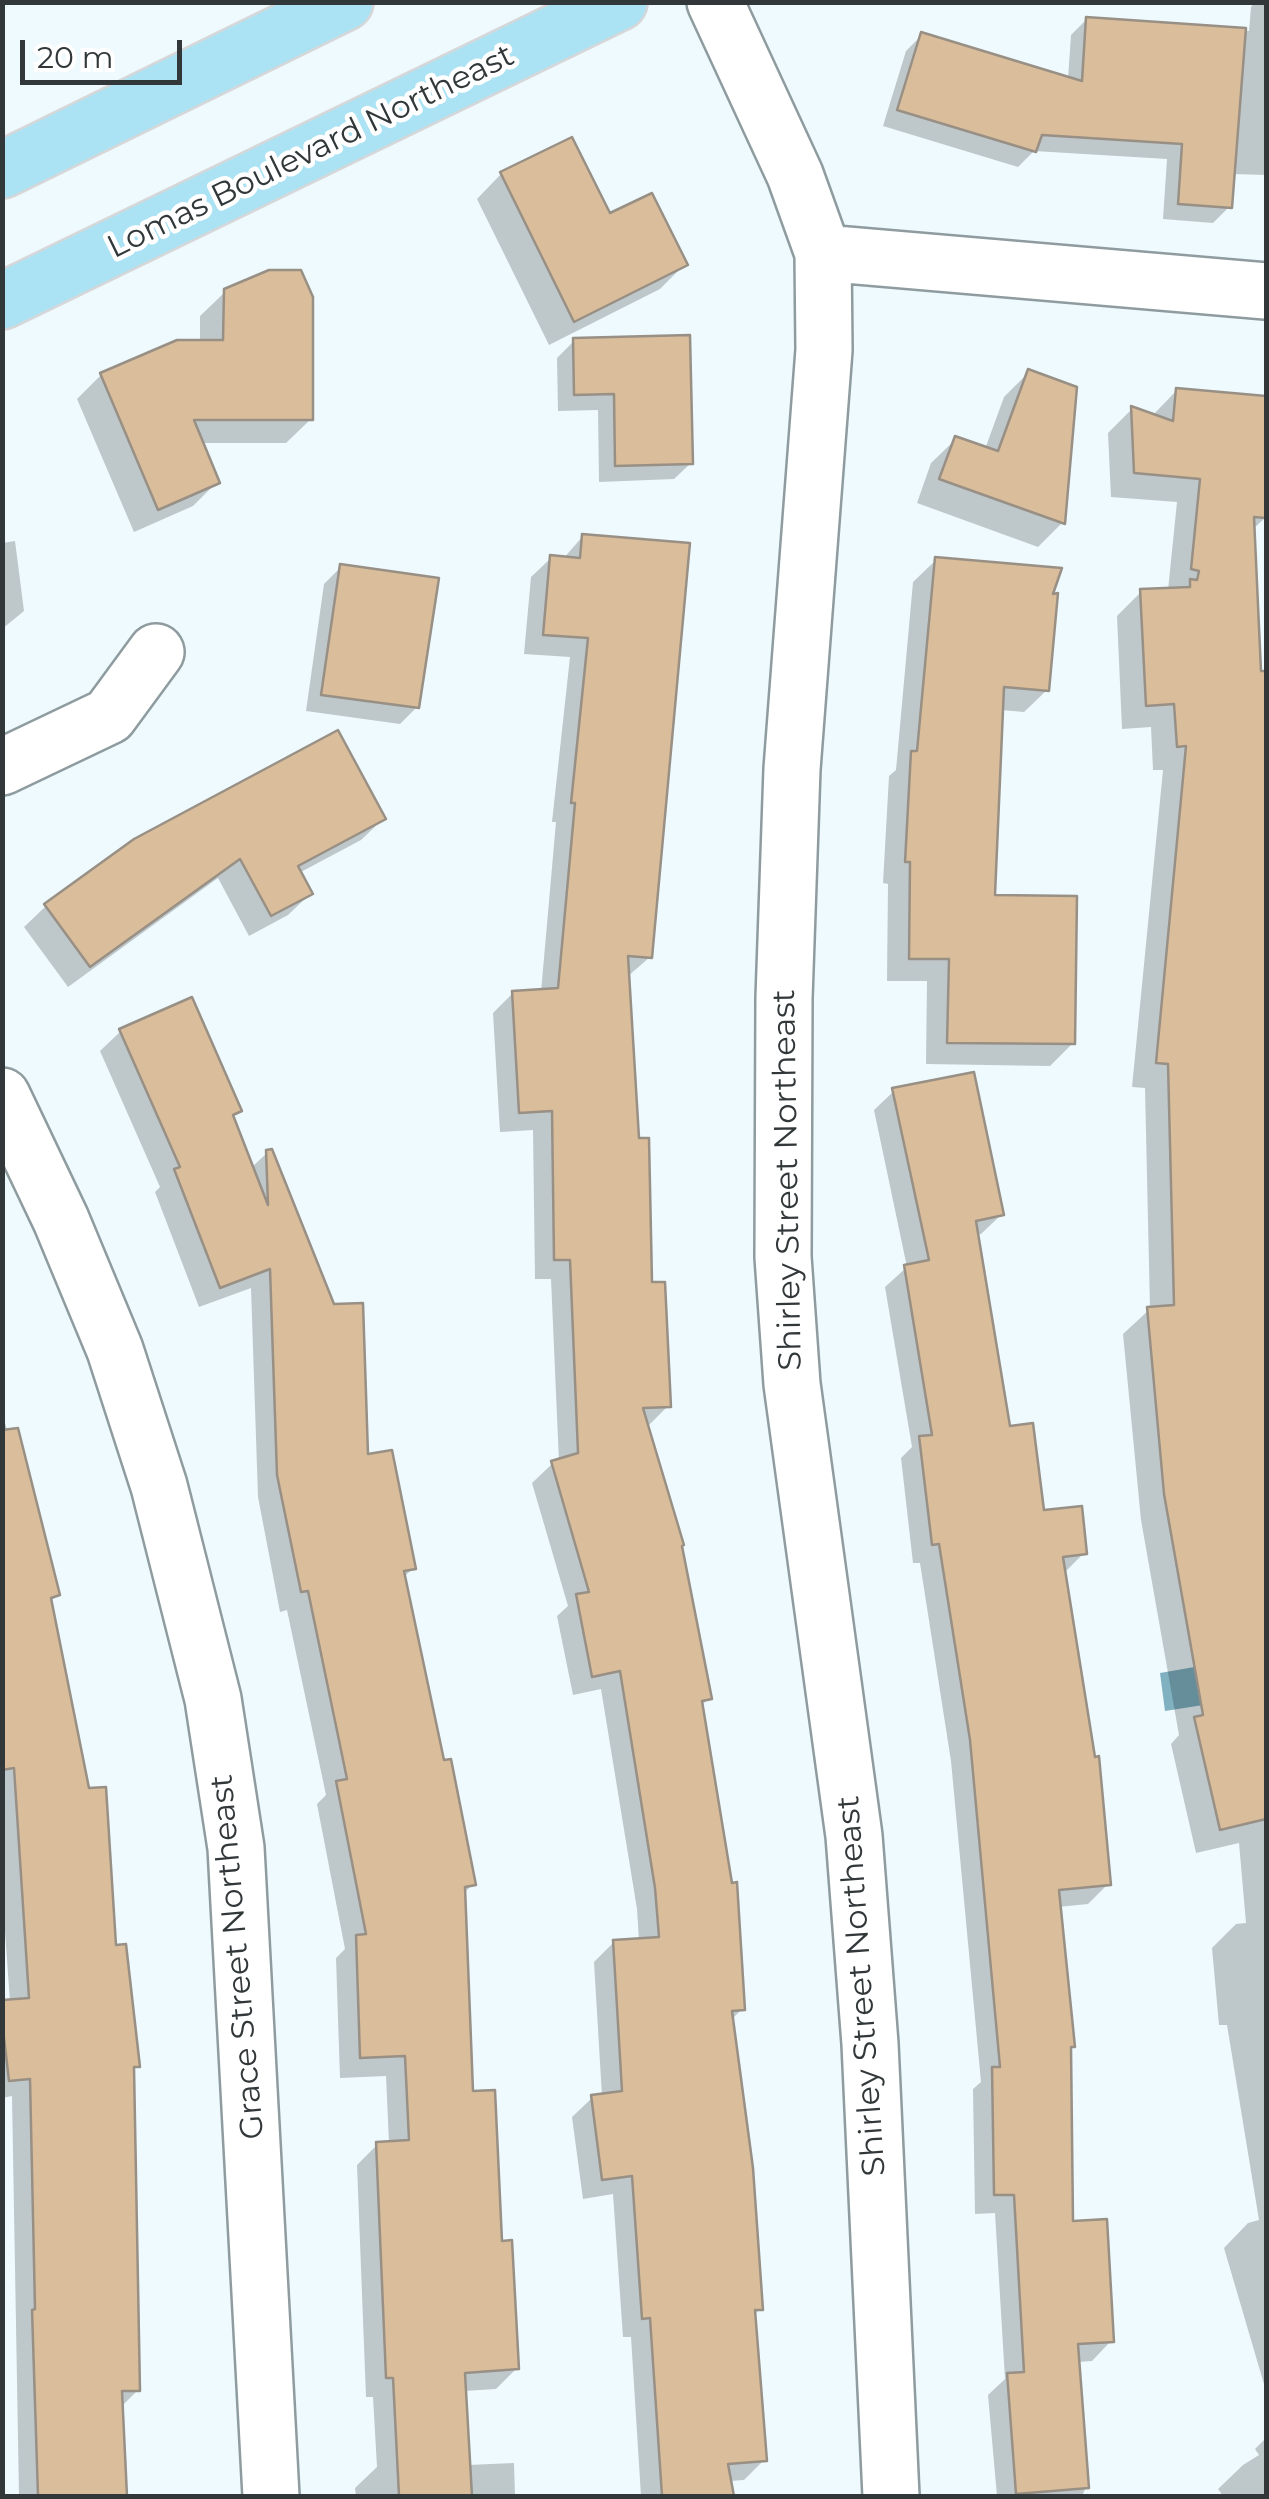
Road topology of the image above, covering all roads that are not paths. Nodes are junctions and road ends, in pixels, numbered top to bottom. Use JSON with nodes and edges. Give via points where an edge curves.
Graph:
{"nodes":[{"id":1,"x":345,"y":2,"type":"edge"},
{"id":2,"x":715,"y":2,"type":"edge"},
{"id":3,"x":584,"y":10,"type":"edge"},
{"id":4,"x":2,"y":170,"type":"edge"},
{"id":5,"x":824,"y":253,"type":"junction"},
{"id":6,"x":1266,"y":291,"type":"edge"},
{"id":7,"x":2,"y":301,"type":"edge"},
{"id":8,"x":156,"y":652,"type":"dead end"},
{"id":9,"x":2,"y":766,"type":"edge"},
{"id":10,"x":2,"y":1096,"type":"edge"},
{"id":11,"x":270,"y":2496,"type":"edge"},
{"id":12,"x":892,"y":2496,"type":"edge"}],
"edges":[{"from":1,"to":4,"type":"main road"},
{"from":2,"to":5,"type":"street","name":"Shirley Street Northeast"},
{"from":3,"to":7,"type":"main road","name":"Lomas Boulevard Northeast"},
{"from":5,"to":6,"type":"street"},
{"from":5,"to":12,"type":"street","name":"Shirley Street Northeast","via":[[824,350],[792,769],[784,1257],[792,1384],[854,1836]]},
{"from":8,"to":9,"type":"street","via":[[109,716]]},
{"from":10,"to":11,"type":"street","name":"Grace Street Northeast","via":[[116,1350],[159,1486],[213,1700],[236,1848]]}]}
